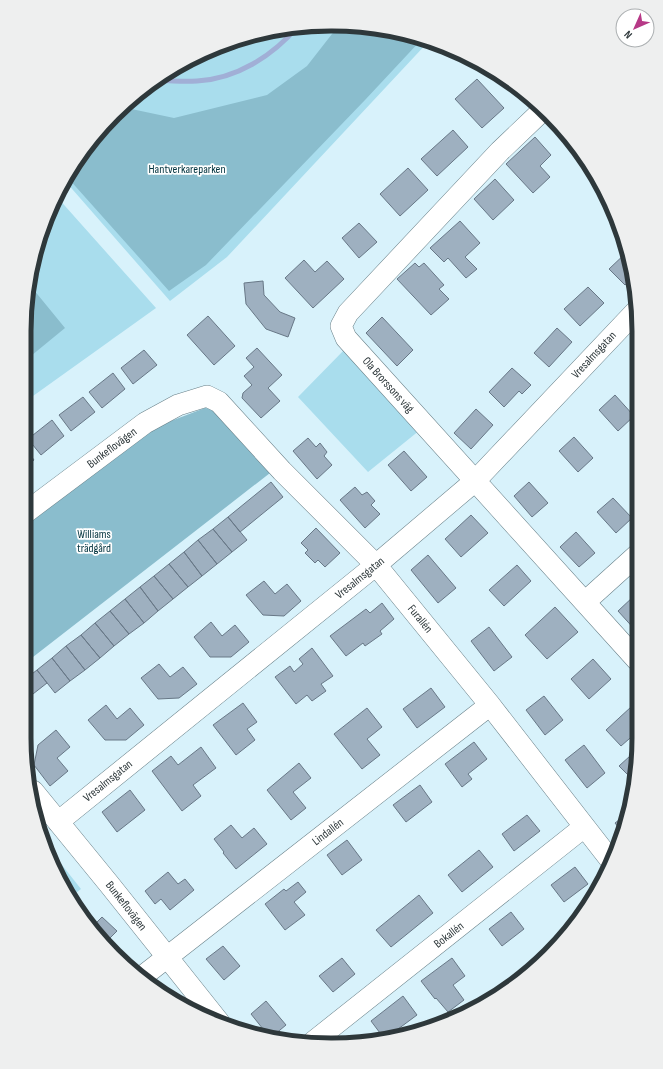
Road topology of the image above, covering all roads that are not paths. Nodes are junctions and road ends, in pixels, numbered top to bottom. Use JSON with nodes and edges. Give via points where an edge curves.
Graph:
{"nodes":[{"id":1,"x":539,"y":114,"type":"edge"},
{"id":2,"x":631,"y":316,"type":"edge"},
{"id":3,"x":207,"y":396,"type":"joint"},
{"id":4,"x":475,"y":481,"type":"junction"},
{"id":5,"x":31,"y":508,"type":"edge"},
{"id":6,"x":632,"y":560,"type":"edge"},
{"id":7,"x":376,"y":565,"type":"junction"},
{"id":8,"x":585,"y":602,"type":"junction"},
{"id":9,"x":632,"y":654,"type":"edge"},
{"id":10,"x":490,"y":705,"type":"junction"},
{"id":11,"x":37,"y":796,"type":"edge"},
{"id":12,"x":58,"y":822,"type":"junction"},
{"id":13,"x":584,"y":827,"type":"junction"},
{"id":14,"x":607,"y":856,"type":"edge"},
{"id":15,"x":167,"y":958,"type":"junction"},
{"id":16,"x":146,"y":973,"type":"edge"},
{"id":17,"x":211,"y":1012,"type":"edge"},
{"id":18,"x":319,"y":1037,"type":"edge"}],
"edges":[{"from":1,"to":4,"type":"street","name":"Ola Brorssons väg","via":[[500,150],[348,313],[342,326],[346,338]]},
{"from":2,"to":4,"type":"street","name":"Vresalmsgatan"},
{"from":3,"to":5,"type":"street","name":"Bunkeflovägen","via":[[178,405],[145,423]]},
{"from":3,"to":7,"type":"street","name":"Furallén","via":[[219,402],[282,471]]},
{"from":4,"to":7,"type":"street","name":"Vresalmsgatan"},
{"from":4,"to":8,"type":"street","name":"Ola Brorssons väg"},
{"from":6,"to":8,"type":"street"},
{"from":7,"to":10,"type":"street","name":"Furallén"},
{"from":7,"to":12,"type":"street","name":"Vresalmsgatan"},
{"from":8,"to":9,"type":"street","name":"Ola Brorssons väg"},
{"from":10,"to":13,"type":"street","name":"Furallén"},
{"from":10,"to":15,"type":"street","name":"Lindallén"},
{"from":11,"to":12,"type":"street","name":"Bunkeflovägen"},
{"from":12,"to":15,"type":"street","name":"Bunkeflovägen"},
{"from":13,"to":14,"type":"street","name":"Furallén"},
{"from":13,"to":18,"type":"street","name":"Bokallén"},
{"from":15,"to":16,"type":"street","name":"Lindallén"},
{"from":15,"to":17,"type":"street","name":"Bunkeflovägen"}]}
